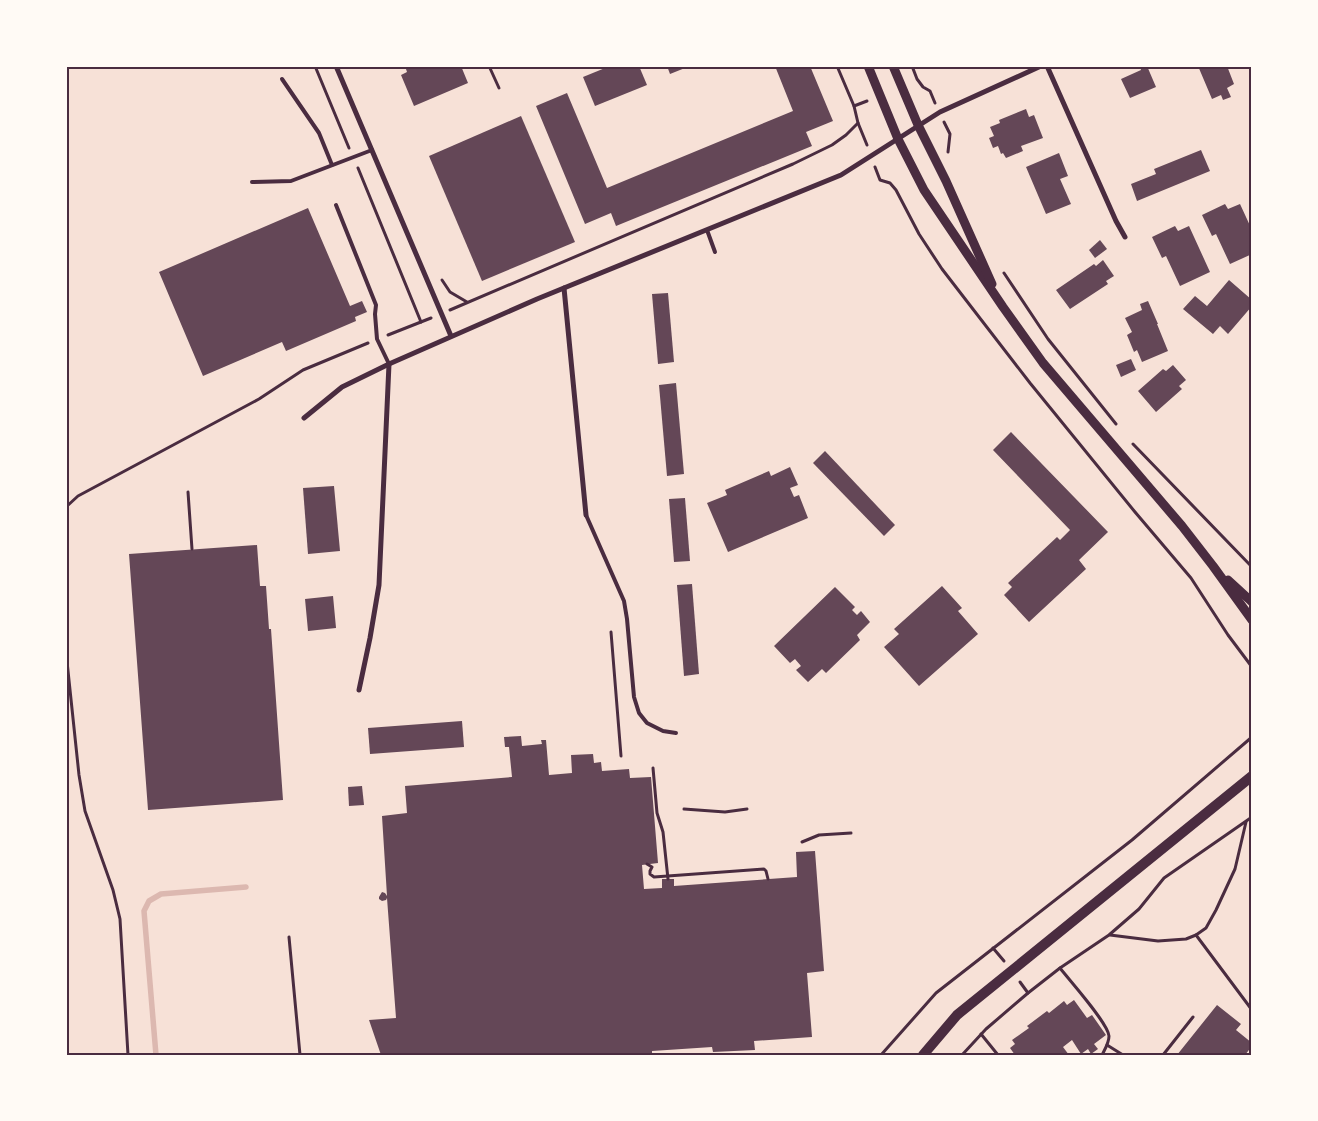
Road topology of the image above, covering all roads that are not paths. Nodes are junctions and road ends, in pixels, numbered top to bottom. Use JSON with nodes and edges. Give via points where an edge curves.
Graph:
{"nodes":[{"id":1,"x":336,"y":66,"type":"edge"},
{"id":2,"x":868,"y":66,"type":"edge"},
{"id":3,"x":893,"y":66,"type":"edge"},
{"id":4,"x":1042,"y":66,"type":"edge"},
{"id":5,"x":1047,"y":66,"type":"edge"},
{"id":6,"x":282,"y":78,"type":"dead end"},
{"id":7,"x":918,"y":126,"type":"junction"},
{"id":8,"x":898,"y":138,"type":"junction"},
{"id":9,"x":372,"y":150,"type":"junction"},
{"id":10,"x":332,"y":165,"type":"junction"},
{"id":11,"x":252,"y":182,"type":"dead end"},
{"id":12,"x":336,"y":205,"type":"dead end"},
{"id":13,"x":707,"y":230,"type":"junction"},
{"id":14,"x":1125,"y":237,"type":"dead end"},
{"id":15,"x":715,"y":252,"type":"dead end"},
{"id":16,"x":564,"y":288,"type":"junction"},
{"id":17,"x":1003,"y":307,"type":"junction"},
{"id":18,"x":451,"y":336,"type":"junction"},
{"id":19,"x":389,"y":364,"type":"junction"},
{"id":20,"x":304,"y":418,"type":"dead end"},
{"id":21,"x":586,"y":515,"type":"joint"},
{"id":22,"x":1213,"y":566,"type":"junction"},
{"id":23,"x":1252,"y":602,"type":"edge"},
{"id":24,"x":1252,"y":620,"type":"edge"},
{"id":25,"x":359,"y":690,"type":"dead end"},
{"id":26,"x":676,"y":733,"type":"dead end"},
{"id":27,"x":1252,"y":776,"type":"edge"},
{"id":28,"x":923,"y":1055,"type":"edge"}],
"edges":[{"from":1,"to":9,"type":"street"},
{"from":2,"to":8,"type":"street"},
{"from":3,"to":7,"type":"street"},
{"from":4,"to":7,"type":"street","via":[[940,112]]},
{"from":5,"to":14,"type":"street"},
{"from":6,"to":10,"type":"lane","via":[[319,133]]},
{"from":7,"to":8,"type":"street"},
{"from":7,"to":17,"type":"street"},
{"from":8,"to":13,"type":"street","via":[[840,174]]},
{"from":8,"to":17,"type":"street","via":[[924,190]]},
{"from":9,"to":10,"type":"lane"},
{"from":9,"to":18,"type":"street"},
{"from":10,"to":11,"type":"lane","via":[[291,181]]},
{"from":12,"to":19,"type":"lane","via":[[376,305],[377,339]]},
{"from":13,"to":15,"type":"lane"},
{"from":13,"to":16,"type":"street"},
{"from":16,"to":18,"type":"street"},
{"from":16,"to":21,"type":"street"},
{"from":17,"to":22,"type":"street","via":[[1043,363]]},
{"from":18,"to":19,"type":"street"},
{"from":19,"to":20,"type":"street","via":[[342,387]]},
{"from":19,"to":25,"type":"street","via":[[379,585]]},
{"from":21,"to":26,"type":"lane","via":[[624,601],[634,697],[639,713],[647,723]]},
{"from":22,"to":23,"type":"street"},
{"from":22,"to":24,"type":"street"},
{"from":27,"to":28,"type":"main road","via":[[957,1015]]}]}
